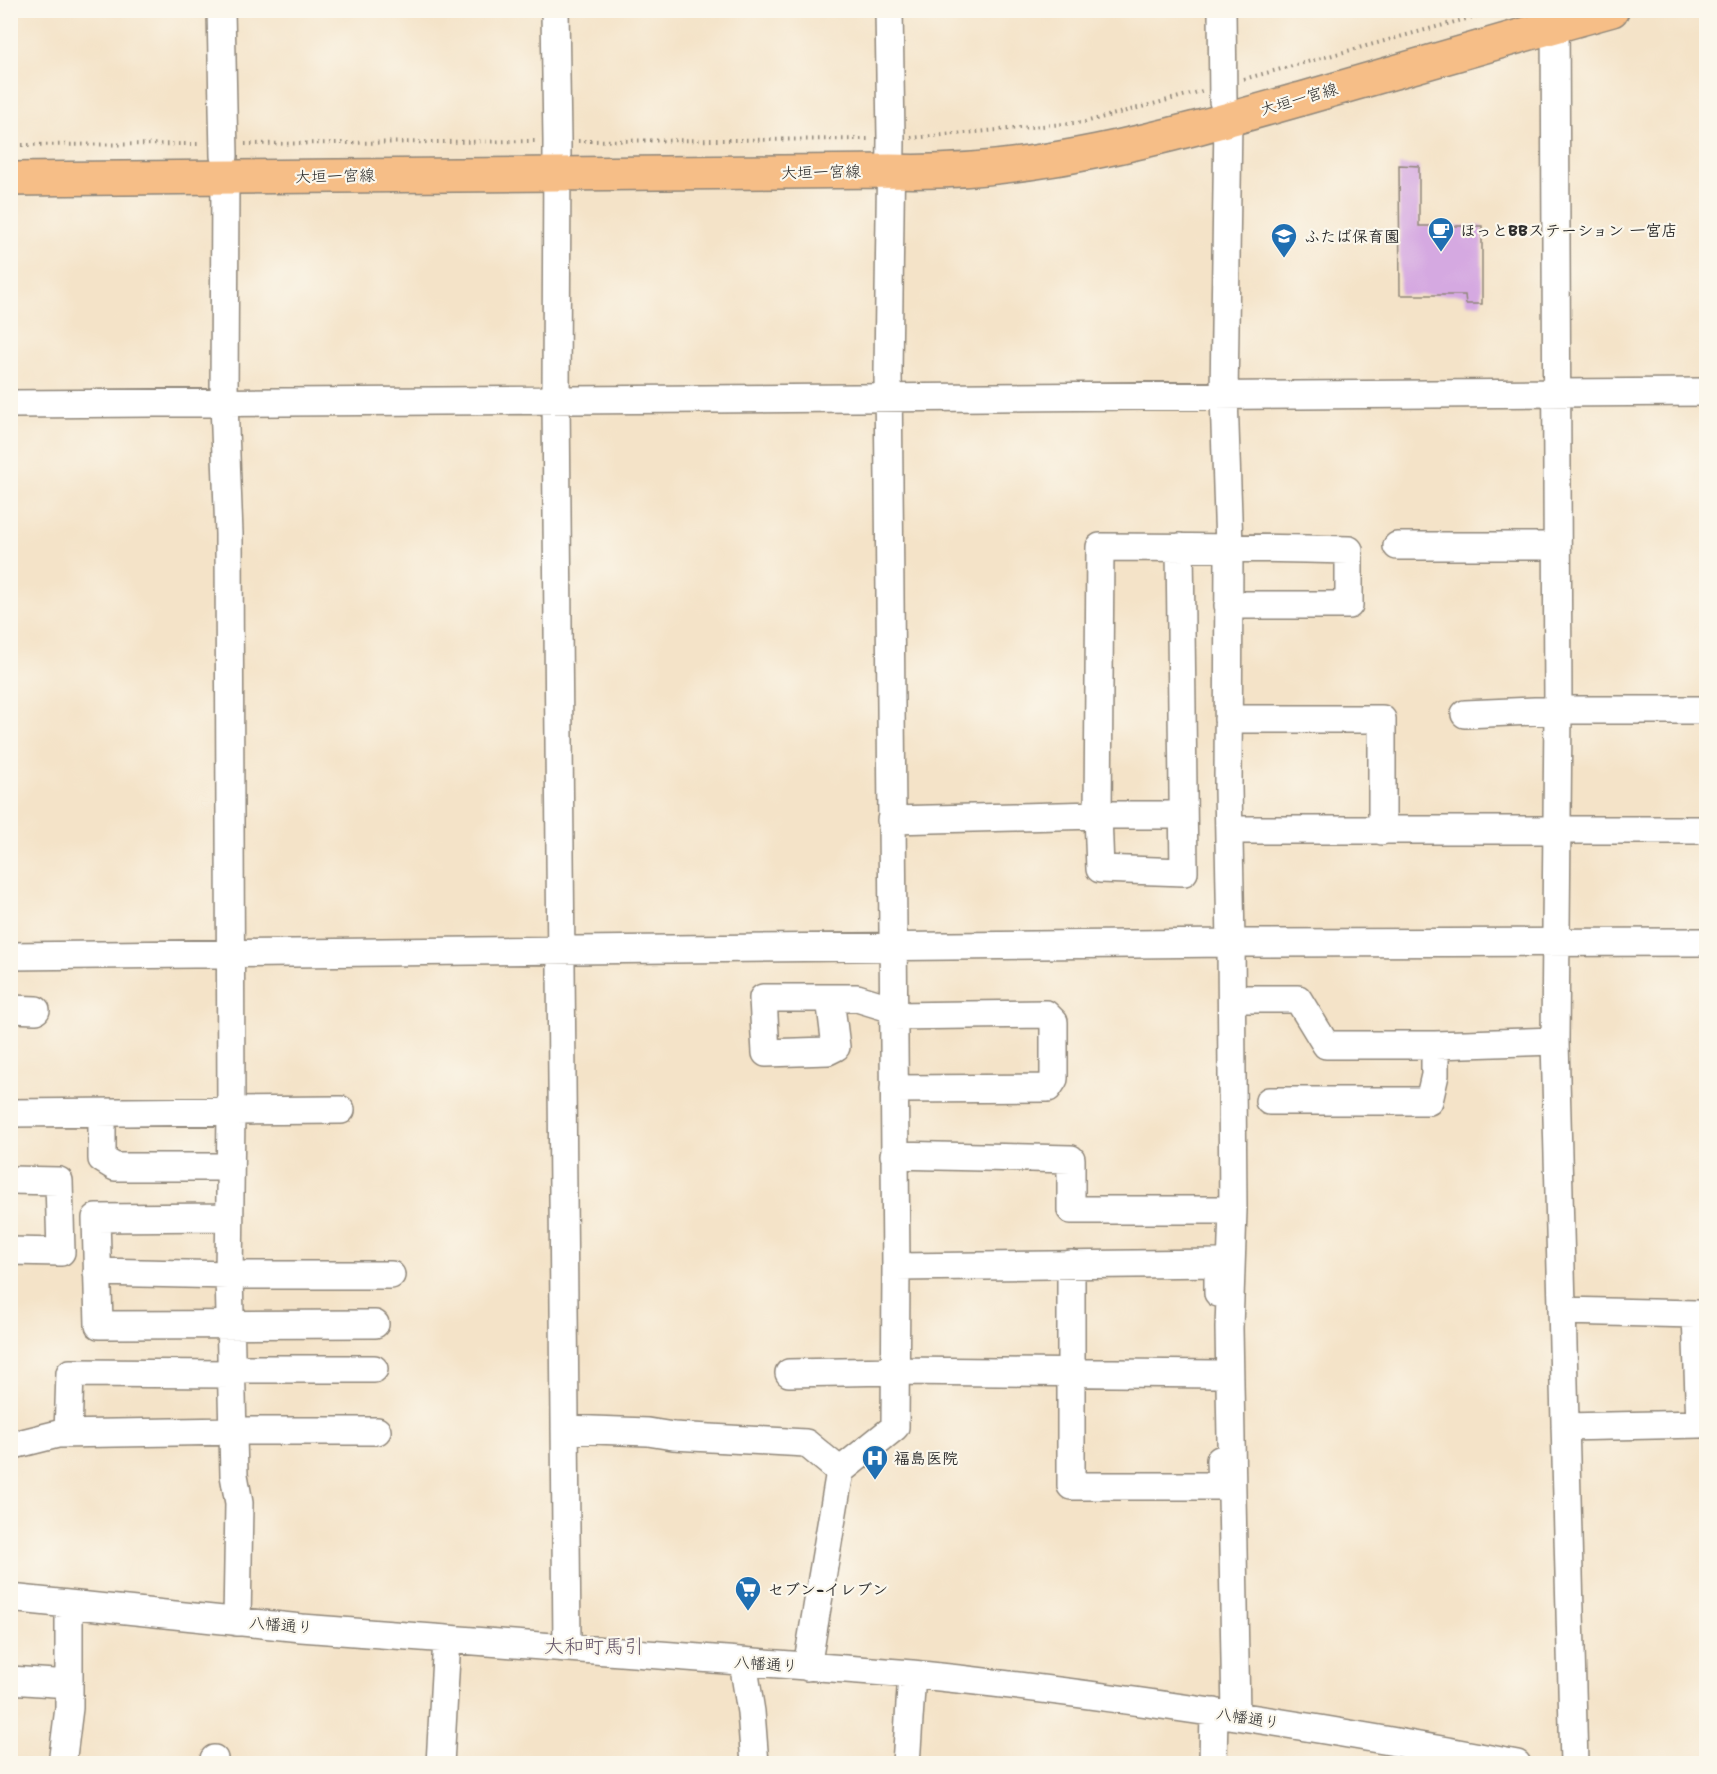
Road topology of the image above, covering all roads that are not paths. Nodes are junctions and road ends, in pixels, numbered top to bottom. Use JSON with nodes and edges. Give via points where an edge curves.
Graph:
{"nodes":[{"id":1,"x":221,"y":10,"type":"edge"},
{"id":2,"x":555,"y":10,"type":"edge"},
{"id":3,"x":889,"y":10,"type":"edge"},
{"id":4,"x":1222,"y":10,"type":"edge"},
{"id":5,"x":1612,"y":10,"type":"edge"},
{"id":6,"x":1553,"y":16,"type":"edge"},
{"id":7,"x":1224,"y":102,"type":"junction"},
{"id":8,"x":890,"y":153,"type":"junction"},
{"id":9,"x":557,"y":156,"type":"junction"},
{"id":10,"x":10,"y":157,"type":"edge"},
{"id":11,"x":224,"y":159,"type":"junction"},
{"id":12,"x":10,"y":179,"type":"edge"},
{"id":13,"x":1557,"y":392,"type":"junction"},
{"id":14,"x":1707,"y":392,"type":"edge"},
{"id":15,"x":1224,"y":396,"type":"junction"},
{"id":16,"x":888,"y":398,"type":"junction"},
{"id":17,"x":556,"y":400,"type":"junction"},
{"id":18,"x":224,"y":403,"type":"junction"},
{"id":19,"x":10,"y":404,"type":"edge"},
{"id":20,"x":1397,"y":546,"type":"dead end"},
{"id":21,"x":1557,"y":546,"type":"junction"},
{"id":22,"x":1180,"y":547,"type":"junction"},
{"id":23,"x":1229,"y":547,"type":"junction"},
{"id":24,"x":1228,"y":605,"type":"junction"},
{"id":25,"x":1558,"y":710,"type":"junction"},
{"id":26,"x":1707,"y":710,"type":"edge"},
{"id":27,"x":1465,"y":714,"type":"dead end"},
{"id":28,"x":1228,"y":719,"type":"junction"},
{"id":29,"x":1098,"y":815,"type":"junction"},
{"id":30,"x":1183,"y":815,"type":"junction"},
{"id":31,"x":891,"y":820,"type":"junction"},
{"id":32,"x":1229,"y":830,"type":"junction"},
{"id":33,"x":1558,"y":830,"type":"junction"},
{"id":34,"x":1707,"y":830,"type":"edge"},
{"id":35,"x":1382,"y":831,"type":"junction"},
{"id":36,"x":764,"y":932,"type":"dead end"},
{"id":37,"x":893,"y":938,"type":"junction"},
{"id":38,"x":1556,"y":942,"type":"junction"},
{"id":39,"x":1707,"y":942,"type":"edge"},
{"id":40,"x":1231,"y":943,"type":"junction"},
{"id":41,"x":561,"y":951,"type":"junction"},
{"id":42,"x":229,"y":954,"type":"junction"},
{"id":43,"x":10,"y":956,"type":"edge"},
{"id":44,"x":830,"y":998,"type":"dead end"},
{"id":45,"x":1232,"y":999,"type":"junction"},
{"id":46,"x":893,"y":1013,"type":"junction"},
{"id":47,"x":1556,"y":1041,"type":"junction"},
{"id":48,"x":1435,"y":1045,"type":"junction"},
{"id":49,"x":894,"y":1089,"type":"junction"},
{"id":50,"x":1269,"y":1101,"type":"dead end"},
{"id":51,"x":341,"y":1110,"type":"dead end"},
{"id":52,"x":231,"y":1112,"type":"junction"},
{"id":53,"x":10,"y":1113,"type":"edge"},
{"id":54,"x":102,"y":1113,"type":"junction"},
{"id":55,"x":894,"y":1155,"type":"junction"},
{"id":56,"x":229,"y":1167,"type":"junction"},
{"id":57,"x":10,"y":1180,"type":"edge"},
{"id":58,"x":1233,"y":1210,"type":"junction"},
{"id":59,"x":229,"y":1217,"type":"junction"},
{"id":60,"x":10,"y":1251,"type":"edge"},
{"id":61,"x":1071,"y":1264,"type":"junction"},
{"id":62,"x":896,"y":1267,"type":"junction"},
{"id":63,"x":97,"y":1272,"type":"junction"},
{"id":64,"x":229,"y":1275,"type":"junction"},
{"id":65,"x":391,"y":1275,"type":"dead end"},
{"id":66,"x":1562,"y":1311,"type":"junction"},
{"id":67,"x":231,"y":1324,"type":"junction"},
{"id":68,"x":375,"y":1324,"type":"dead end"},
{"id":69,"x":374,"y":1369,"type":"dead end"},
{"id":70,"x":895,"y":1371,"type":"junction"},
{"id":71,"x":232,"y":1372,"type":"junction"},
{"id":72,"x":789,"y":1373,"type":"dead end"},
{"id":73,"x":1071,"y":1374,"type":"junction"},
{"id":74,"x":1218,"y":1374,"type":"junction"},
{"id":75,"x":1565,"y":1427,"type":"junction"},
{"id":76,"x":565,"y":1429,"type":"junction"},
{"id":77,"x":233,"y":1431,"type":"junction"},
{"id":78,"x":377,"y":1431,"type":"dead end"},
{"id":79,"x":68,"y":1434,"type":"junction"},
{"id":80,"x":10,"y":1446,"type":"edge"},
{"id":81,"x":840,"y":1471,"type":"junction"},
{"id":82,"x":10,"y":1598,"type":"edge"},
{"id":83,"x":69,"y":1605,"type":"junction"},
{"id":84,"x":237,"y":1622,"type":"junction"},
{"id":85,"x":447,"y":1639,"type":"junction"},
{"id":86,"x":567,"y":1647,"type":"junction"},
{"id":87,"x":743,"y":1662,"type":"junction"},
{"id":88,"x":807,"y":1667,"type":"junction"},
{"id":89,"x":912,"y":1674,"type":"junction"},
{"id":90,"x":10,"y":1680,"type":"edge"},
{"id":91,"x":69,"y":1684,"type":"junction"},
{"id":92,"x":1225,"y":1714,"type":"junction"},
{"id":93,"x":62,"y":1764,"type":"edge"},
{"id":94,"x":440,"y":1764,"type":"edge"},
{"id":95,"x":755,"y":1764,"type":"edge"},
{"id":96,"x":906,"y":1764,"type":"edge"},
{"id":97,"x":1213,"y":1764,"type":"edge"},
{"id":98,"x":1517,"y":1764,"type":"edge"},
{"id":99,"x":1574,"y":1764,"type":"edge"}],
"edges":[{"from":1,"to":11,"type":"street"},
{"from":2,"to":9,"type":"street"},
{"from":3,"to":8,"type":"street"},
{"from":4,"to":7,"type":"street"},
{"from":5,"to":6,"type":"main road","name":"大垣一宮線"},
{"from":6,"to":7,"type":"main road","name":"大垣一宮線"},
{"from":6,"to":13,"type":"street"},
{"from":7,"to":8,"type":"main road","name":"大垣一宮線","via":[[1116,128],[1000,146]]},
{"from":7,"to":15,"type":"street"},
{"from":8,"to":9,"type":"main road","name":"大垣一宮線"},
{"from":8,"to":16,"type":"street"},
{"from":9,"to":11,"type":"main road","name":"大垣一宮線"},
{"from":9,"to":17,"type":"street"},
{"from":10,"to":11,"type":"main road","name":"大垣一宮線"},
{"from":11,"to":12,"type":"main road","name":"大垣一宮線"},
{"from":11,"to":18,"type":"street"},
{"from":13,"to":14,"type":"street"},
{"from":13,"to":15,"type":"street"},
{"from":13,"to":21,"type":"street"},
{"from":15,"to":16,"type":"street"},
{"from":15,"to":23,"type":"street"},
{"from":16,"to":17,"type":"street"},
{"from":16,"to":31,"type":"street"},
{"from":17,"to":18,"type":"street"},
{"from":17,"to":41,"type":"street"},
{"from":18,"to":19,"type":"street"},
{"from":18,"to":42,"type":"street","via":[[229,546]]},
{"from":20,"to":21,"type":"street"},
{"from":21,"to":25,"type":"street"},
{"from":22,"to":23,"type":"street"},
{"from":22,"to":29,"type":"street","via":[[1100,547]]},
{"from":22,"to":30,"type":"street"},
{"from":23,"to":24,"type":"street"},
{"from":23,"to":24,"type":"street","via":[[1349,550],[1349,605]]},
{"from":24,"to":28,"type":"street"},
{"from":25,"to":26,"type":"street"},
{"from":25,"to":27,"type":"street"},
{"from":25,"to":33,"type":"street"},
{"from":28,"to":32,"type":"street"},
{"from":28,"to":35,"type":"street","via":[[1382,719]]},
{"from":29,"to":30,"type":"street"},
{"from":29,"to":30,"type":"street","via":[[1100,869],[1184,872]]},
{"from":29,"to":31,"type":"street"},
{"from":31,"to":37,"type":"street"},
{"from":32,"to":35,"type":"street"},
{"from":32,"to":40,"type":"street"},
{"from":33,"to":34,"type":"street"},
{"from":33,"to":35,"type":"street"},
{"from":33,"to":38,"type":"street"},
{"from":36,"to":37,"type":"street"},
{"from":37,"to":40,"type":"street"},
{"from":37,"to":41,"type":"street"},
{"from":37,"to":46,"type":"street"},
{"from":38,"to":39,"type":"street"},
{"from":38,"to":40,"type":"street"},
{"from":38,"to":47,"type":"street"},
{"from":40,"to":45,"type":"street"},
{"from":41,"to":42,"type":"street"},
{"from":41,"to":76,"type":"street"},
{"from":42,"to":43,"type":"street"},
{"from":42,"to":52,"type":"street"},
{"from":44,"to":46,"type":"street","via":[[857,998]]},
{"from":45,"to":48,"type":"street","via":[[1298,999],[1326,1045]]},
{"from":45,"to":58,"type":"street"},
{"from":46,"to":49,"type":"street"},
{"from":46,"to":49,"type":"street","via":[[1046,1014],[1054,1022],[1054,1079],[1048,1088]]},
{"from":47,"to":48,"type":"street"},
{"from":47,"to":66,"type":"street"},
{"from":48,"to":50,"type":"street","via":[[1430,1101]]},
{"from":49,"to":55,"type":"street"},
{"from":51,"to":52,"type":"street"},
{"from":52,"to":54,"type":"street"},
{"from":52,"to":56,"type":"street"},
{"from":53,"to":54,"type":"street"},
{"from":54,"to":56,"type":"street","via":[[102,1159],[115,1167]]},
{"from":55,"to":58,"type":"street","via":[[1071,1159],[1071,1210]]},
{"from":55,"to":62,"type":"street"},
{"from":56,"to":59,"type":"street"},
{"from":57,"to":60,"type":"street","via":[[59,1181],[61,1252]]},
{"from":58,"to":92,"type":"street"},
{"from":59,"to":63,"type":"street","via":[[96,1218]]},
{"from":59,"to":64,"type":"street"},
{"from":61,"to":62,"type":"street"},
{"from":61,"to":73,"type":"street"},
{"from":61,"to":74,"type":"street","via":[[1218,1263]]},
{"from":62,"to":70,"type":"street"},
{"from":63,"to":64,"type":"street"},
{"from":63,"to":67,"type":"street","via":[[99,1326]]},
{"from":64,"to":65,"type":"street"},
{"from":64,"to":67,"type":"street"},
{"from":66,"to":75,"type":"street"},
{"from":66,"to":75,"type":"street","via":[[1696,1314],[1700,1424]]},
{"from":67,"to":68,"type":"street"},
{"from":67,"to":71,"type":"street"},
{"from":69,"to":71,"type":"street"},
{"from":70,"to":72,"type":"street"},
{"from":70,"to":73,"type":"street"},
{"from":70,"to":81,"type":"street","via":[[895,1427]]},
{"from":71,"to":77,"type":"street"},
{"from":71,"to":79,"type":"street","via":[[70,1374]]},
{"from":73,"to":74,"type":"street"},
{"from":73,"to":74,"type":"street","via":[[1071,1486],[1221,1486]]},
{"from":75,"to":99,"type":"street"},
{"from":76,"to":81,"type":"street","via":[[806,1443]]},
{"from":76,"to":86,"type":"street"},
{"from":77,"to":78,"type":"street"},
{"from":77,"to":79,"type":"street"},
{"from":77,"to":84,"type":"street","via":[[234,1475],[240,1503]]},
{"from":79,"to":80,"type":"street"},
{"from":81,"to":88,"type":"street"},
{"from":82,"to":83,"type":"street","name":"八幡通り"},
{"from":83,"to":84,"type":"street","name":"八幡通り"},
{"from":83,"to":91,"type":"street"},
{"from":84,"to":85,"type":"street","name":"八幡通り"},
{"from":85,"to":86,"type":"street","name":"八幡通り"},
{"from":85,"to":94,"type":"street"},
{"from":86,"to":87,"type":"street","name":"八幡通り"},
{"from":87,"to":88,"type":"street","name":"八幡通り"},
{"from":87,"to":95,"type":"street"},
{"from":88,"to":89,"type":"street","name":"八幡通り"},
{"from":89,"to":92,"type":"street","name":"八幡通り"},
{"from":89,"to":96,"type":"street"},
{"from":90,"to":91,"type":"street"},
{"from":91,"to":93,"type":"street"},
{"from":92,"to":97,"type":"street"},
{"from":92,"to":98,"type":"street","name":"八幡通り","via":[[1389,1739]]}]}
